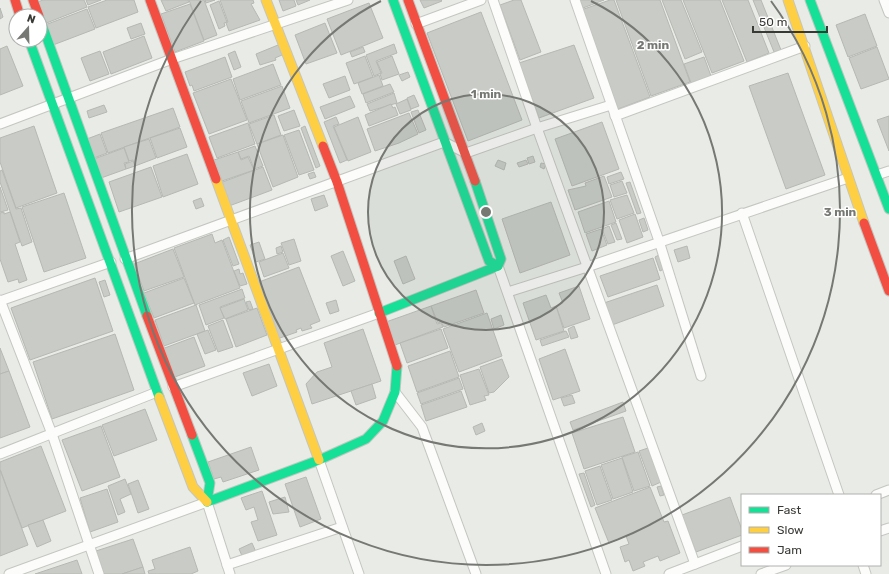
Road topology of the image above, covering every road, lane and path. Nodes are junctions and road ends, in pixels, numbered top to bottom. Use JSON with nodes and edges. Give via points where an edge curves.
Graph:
{"nodes":[{"id":1,"x":150,"y":0,"type":"edge"},
{"id":2,"x":266,"y":0,"type":"edge"},
{"id":3,"x":348,"y":0,"type":"edge"},
{"id":4,"x":393,"y":0,"type":"edge"},
{"id":5,"x":408,"y":0,"type":"edge"},
{"id":6,"x":481,"y":0,"type":"edge"},
{"id":7,"x":493,"y":0,"type":"edge"},
{"id":8,"x":575,"y":0,"type":"edge"},
{"id":9,"x":788,"y":0,"type":"edge"},
{"id":10,"x":810,"y":0,"type":"edge"},
{"id":11,"x":884,"y":0,"type":"edge"},
{"id":12,"x":889,"y":13,"type":"edge"},
{"id":13,"x":416,"y":24,"type":"junction"},
{"id":14,"x":275,"y":26,"type":"junction"},
{"id":15,"x":48,"y":39,"type":"edge"},
{"id":16,"x":805,"y":46,"type":"junction"},
{"id":17,"x":32,"y":48,"type":"edge"},
{"id":18,"x":172,"y":59,"type":"junction"},
{"id":19,"x":69,"y":98,"type":"junction"},
{"id":20,"x":52,"y":104,"type":"junction"},
{"id":21,"x":610,"y":105,"type":"junction"},
{"id":22,"x":615,"y":116,"type":"junction"},
{"id":23,"x":0,"y":124,"type":"edge"},
{"id":24,"x":537,"y":128,"type":"junction"},
{"id":25,"x":444,"y":142,"type":"junction"},
{"id":26,"x":466,"y":153,"type":"junction"},
{"id":27,"x":889,"y":171,"type":"edge"},
{"id":28,"x":877,"y":175,"type":"junction"},
{"id":29,"x":848,"y":178,"type":"junction"},
{"id":30,"x":337,"y":182,"type":"junction"},
{"id":31,"x":889,"y":209,"type":"edge"},
{"id":32,"x":742,"y":213,"type":"junction"},
{"id":33,"x":232,"y":219,"type":"junction"},
{"id":34,"x":659,"y":241,"type":"junction"},
{"id":35,"x":125,"y":259,"type":"junction"},
{"id":36,"x":111,"y":262,"type":"junction"},
{"id":37,"x":498,"y":266,"type":"junction"},
{"id":38,"x":587,"y":267,"type":"junction"},
{"id":39,"x":889,"y":291,"type":"edge"},
{"id":40,"x":508,"y":292,"type":"junction"},
{"id":41,"x":0,"y":301,"type":"edge"},
{"id":42,"x":379,"y":313,"type":"junction"},
{"id":43,"x":277,"y":348,"type":"junction"},
{"id":44,"x":701,"y":376,"type":"dead end"},
{"id":45,"x":172,"y":387,"type":"junction"},
{"id":46,"x":157,"y":392,"type":"junction"},
{"id":47,"x":395,"y":392,"type":"junction"},
{"id":48,"x":52,"y":434,"type":"junction"},
{"id":49,"x":0,"y":454,"type":"edge"},
{"id":50,"x":320,"y":460,"type":"junction"},
{"id":51,"x":889,"y":490,"type":"edge"},
{"id":52,"x":839,"y":494,"type":"edge"},
{"id":53,"x":879,"y":494,"type":"edge"},
{"id":54,"x":208,"y":502,"type":"junction"},
{"id":55,"x":342,"y":527,"type":"junction"},
{"id":56,"x":89,"y":546,"type":"junction"},
{"id":57,"x":741,"y":546,"type":"edge"},
{"id":58,"x":694,"y":564,"type":"junction"},
{"id":59,"x":783,"y":566,"type":"edge"},
{"id":60,"x":229,"y":570,"type":"edge"},
{"id":61,"x":9,"y":574,"type":"edge"},
{"id":62,"x":100,"y":574,"type":"edge"},
{"id":63,"x":359,"y":574,"type":"edge"},
{"id":64,"x":476,"y":574,"type":"edge"},
{"id":65,"x":606,"y":574,"type":"edge"},
{"id":66,"x":669,"y":574,"type":"edge"},
{"id":67,"x":761,"y":574,"type":"edge"}],
"edges":[{"from":1,"to":18,"type":"street"},
{"from":2,"to":14,"type":"street"},
{"from":3,"to":14,"type":"street"},
{"from":4,"to":25,"type":"street"},
{"from":5,"to":13,"type":"street"},
{"from":6,"to":13,"type":"street"},
{"from":7,"to":24,"type":"street"},
{"from":8,"to":21,"type":"street"},
{"from":9,"to":16,"type":"street"},
{"from":10,"to":28,"type":"street"},
{"from":11,"to":12,"type":"street"},
{"from":13,"to":26,"type":"street"},
{"from":14,"to":18,"type":"street"},
{"from":14,"to":30,"type":"street"},
{"from":15,"to":19,"type":"street"},
{"from":16,"to":22,"type":"street"},
{"from":16,"to":29,"type":"street"},
{"from":17,"to":20,"type":"street"},
{"from":18,"to":19,"type":"street"},
{"from":18,"to":33,"type":"street"},
{"from":19,"to":20,"type":"street"},
{"from":19,"to":35,"type":"street"},
{"from":20,"to":23,"type":"street"},
{"from":20,"to":36,"type":"street"},
{"from":21,"to":22,"type":"street"},
{"from":21,"to":24,"type":"street"},
{"from":22,"to":34,"type":"street"},
{"from":24,"to":26,"type":"street"},
{"from":24,"to":38,"type":"street"},
{"from":25,"to":26,"type":"street"},
{"from":25,"to":30,"type":"street"},
{"from":25,"to":37,"type":"street","via":[[489,261]]},
{"from":26,"to":37,"type":"street","via":[[501,258]]},
{"from":27,"to":28,"type":"street"},
{"from":28,"to":31,"type":"street"},
{"from":29,"to":32,"type":"street"},
{"from":29,"to":39,"type":"street"},
{"from":30,"to":33,"type":"street"},
{"from":30,"to":42,"type":"street"},
{"from":32,"to":34,"type":"street"},
{"from":32,"to":52,"type":"street"},
{"from":33,"to":35,"type":"street"},
{"from":33,"to":43,"type":"street"},
{"from":34,"to":38,"type":"street"},
{"from":34,"to":44,"type":"street"},
{"from":35,"to":45,"type":"street"},
{"from":36,"to":41,"type":"street"},
{"from":36,"to":46,"type":"street"},
{"from":37,"to":40,"type":"street"},
{"from":37,"to":42,"type":"street"},
{"from":38,"to":40,"type":"street"},
{"from":38,"to":58,"type":"street"},
{"from":40,"to":65,"type":"street"},
{"from":41,"to":48,"type":"street"},
{"from":42,"to":43,"type":"street"},
{"from":42,"to":47,"type":"street","via":[[398,368]]},
{"from":43,"to":45,"type":"street"},
{"from":43,"to":50,"type":"street"},
{"from":45,"to":54,"type":"street","via":[[210,483]]},
{"from":46,"to":48,"type":"street"},
{"from":46,"to":54,"type":"street","via":[[193,486]]},
{"from":47,"to":50,"type":"street","via":[[383,421],[366,439]]},
{"from":47,"to":64,"type":"street","via":[[422,427]]},
{"from":48,"to":49,"type":"street"},
{"from":48,"to":56,"type":"street"},
{"from":50,"to":54,"type":"street"},
{"from":50,"to":55,"type":"street"},
{"from":51,"to":53,"type":"street"},
{"from":54,"to":56,"type":"street"},
{"from":54,"to":60,"type":"street"},
{"from":55,"to":60,"type":"street"},
{"from":55,"to":63,"type":"street"},
{"from":56,"to":61,"type":"street"},
{"from":56,"to":62,"type":"street"},
{"from":57,"to":58,"type":"street"},
{"from":58,"to":66,"type":"street"},
{"from":59,"to":67,"type":"street"}]}
